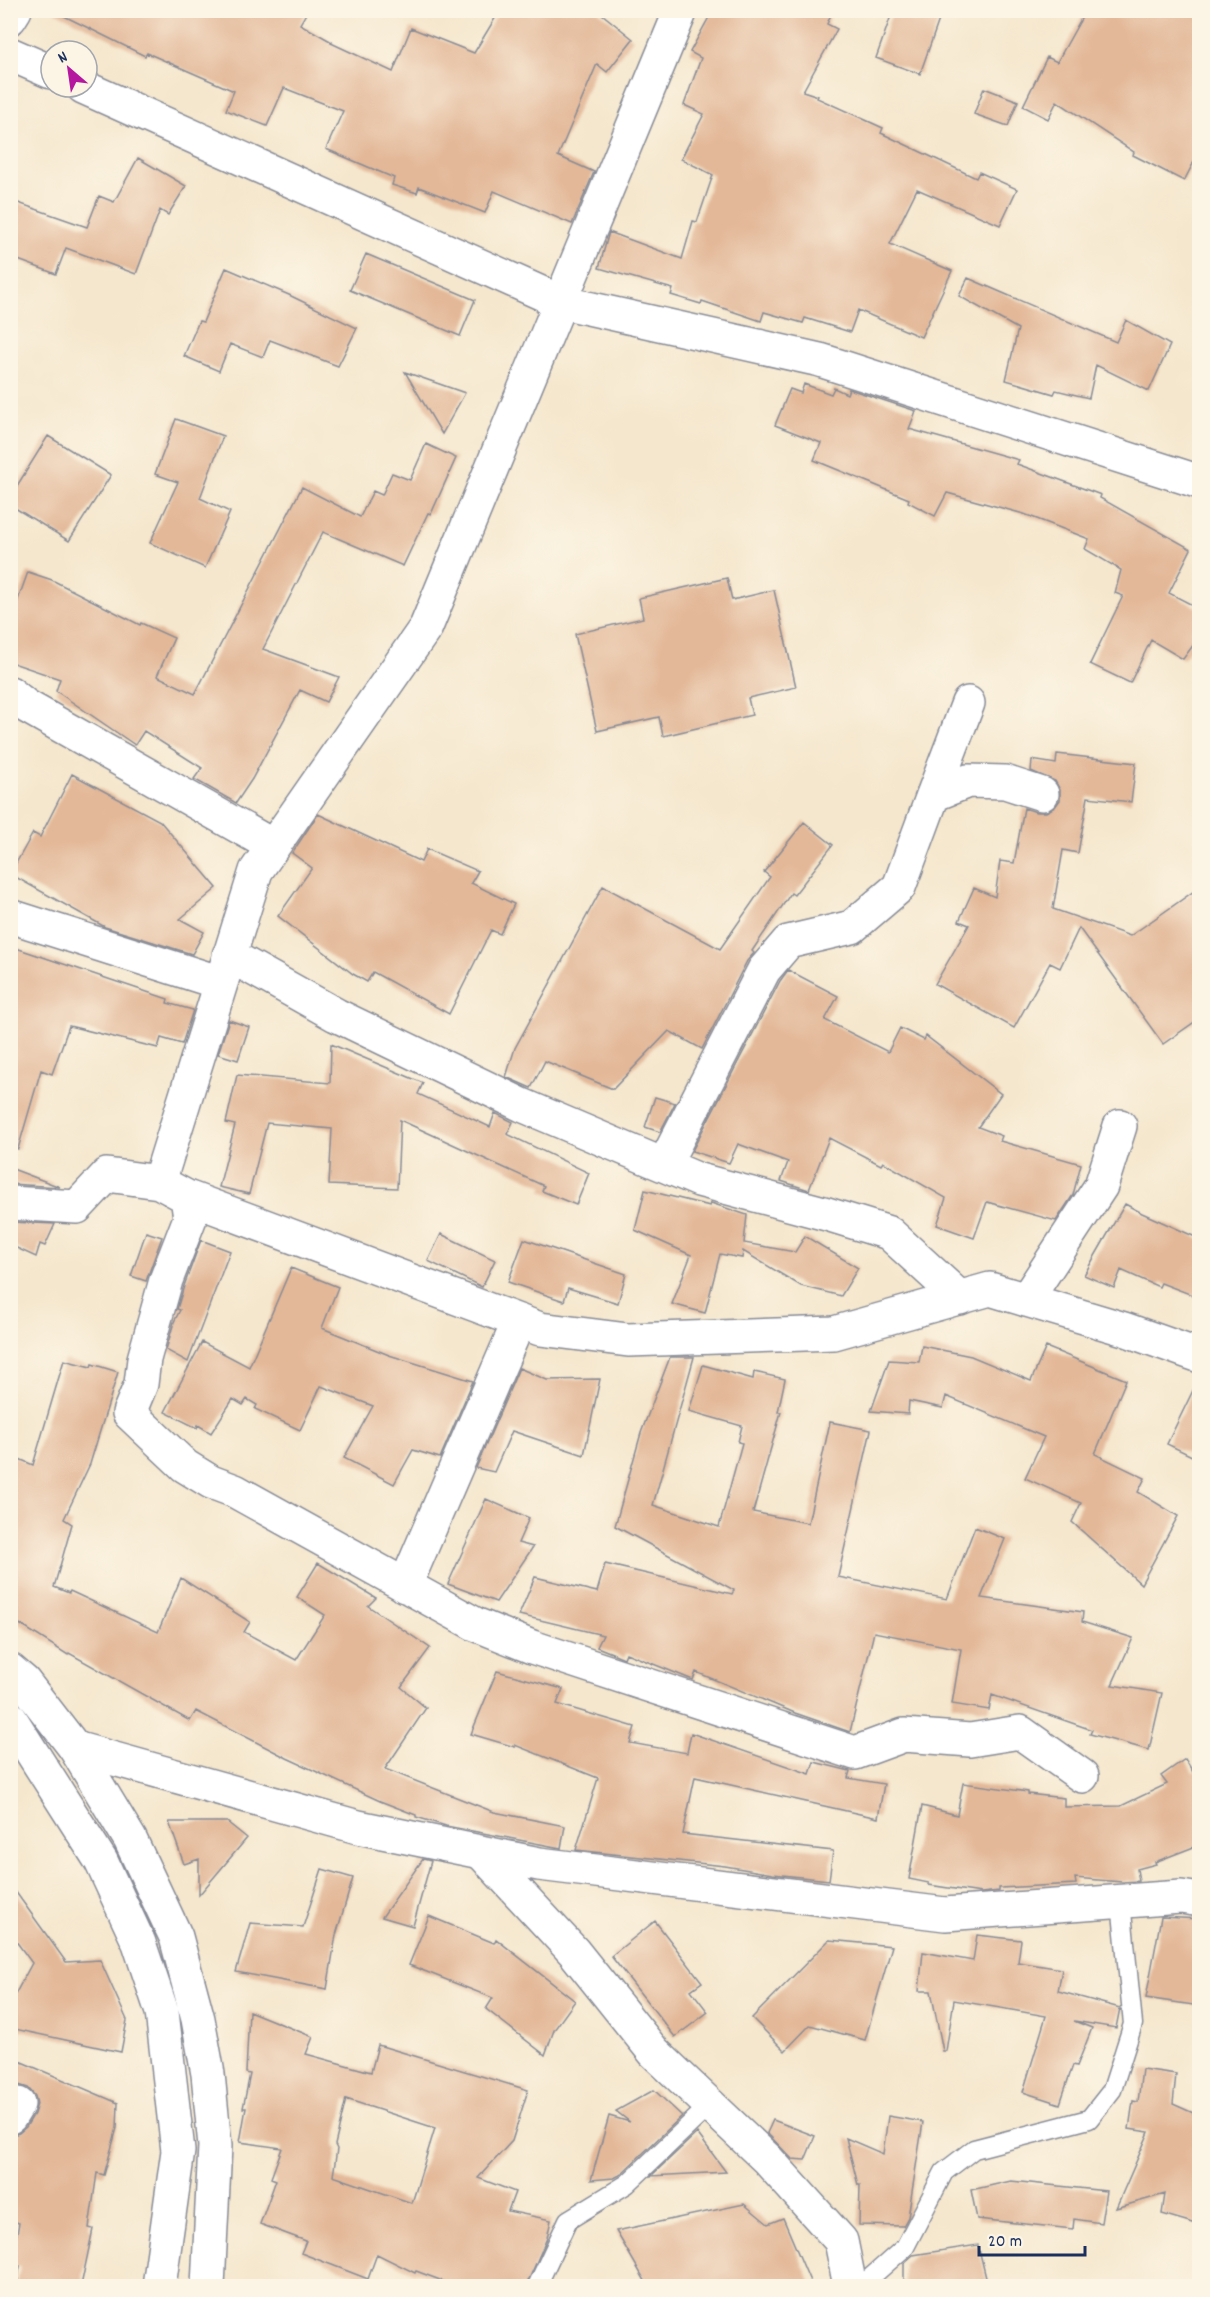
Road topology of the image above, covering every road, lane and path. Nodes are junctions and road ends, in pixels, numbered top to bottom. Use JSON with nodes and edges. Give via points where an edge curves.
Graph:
{"nodes":[{"id":1,"x":15,"y":10,"type":"edge"},
{"id":2,"x":681,"y":10,"type":"edge"},
{"id":3,"x":10,"y":18,"type":"edge"},
{"id":4,"x":10,"y":54,"type":"edge"},
{"id":5,"x":39,"y":67,"type":"edge"},
{"id":6,"x":99,"y":94,"type":"edge"},
{"id":7,"x":561,"y":302,"type":"junction"},
{"id":8,"x":1200,"y":482,"type":"edge"},
{"id":9,"x":10,"y":693,"type":"edge"},
{"id":10,"x":968,"y":703,"type":"dead end"},
{"id":11,"x":1042,"y":794,"type":"dead end"},
{"id":12,"x":933,"y":795,"type":"junction"},
{"id":13,"x":273,"y":846,"type":"junction"},
{"id":14,"x":10,"y":916,"type":"edge"},
{"id":15,"x":225,"y":969,"type":"junction"},
{"id":16,"x":1120,"y":1126,"type":"dead end"},
{"id":17,"x":664,"y":1165,"type":"junction"},
{"id":18,"x":173,"y":1190,"type":"junction"},
{"id":19,"x":10,"y":1203,"type":"edge"},
{"id":20,"x":960,"y":1298,"type":"junction"},
{"id":21,"x":1026,"y":1300,"type":"junction"},
{"id":22,"x":519,"y":1321,"type":"junction"},
{"id":23,"x":1200,"y":1356,"type":"edge"},
{"id":24,"x":405,"y":1586,"type":"junction"},
{"id":25,"x":10,"y":1670,"type":"edge"},
{"id":26,"x":10,"y":1718,"type":"edge"},
{"id":27,"x":75,"y":1748,"type":"junction"},
{"id":28,"x":1082,"y":1776,"type":"dead end"},
{"id":29,"x":481,"y":1852,"type":"junction"},
{"id":30,"x":1193,"y":1894,"type":"edge"},
{"id":31,"x":1121,"y":1902,"type":"junction"},
{"id":32,"x":710,"y":2105,"type":"junction"},
{"id":33,"x":159,"y":2286,"type":"edge"},
{"id":34,"x":208,"y":2286,"type":"edge"},
{"id":35,"x":537,"y":2286,"type":"edge"},
{"id":36,"x":850,"y":2286,"type":"edge"},
{"id":37,"x":861,"y":2286,"type":"edge"}],
"edges":[{"from":1,"to":3,"type":"street"},
{"from":2,"to":7,"type":"street"},
{"from":4,"to":5,"type":"street"},
{"from":6,"to":7,"type":"street"},
{"from":7,"to":8,"type":"street","via":[[820,360]]},
{"from":7,"to":13,"type":"street","via":[[426,627]]},
{"from":9,"to":13,"type":"street","via":[[26,706]]},
{"from":10,"to":12,"type":"street"},
{"from":11,"to":12,"type":"street","via":[[1005,782],[968,781]]},
{"from":12,"to":17,"type":"street","via":[[898,887],[852,927],[788,942],[764,970]]},
{"from":13,"to":15,"type":"street","via":[[256,871]]},
{"from":14,"to":15,"type":"street"},
{"from":15,"to":17,"type":"street","via":[[336,1015],[522,1105]]},
{"from":15,"to":18,"type":"street"},
{"from":16,"to":21,"type":"street","via":[[1101,1186]]},
{"from":17,"to":20,"type":"street","via":[[699,1180],[889,1233]]},
{"from":18,"to":19,"type":"street","via":[[106,1175],[76,1207]]},
{"from":18,"to":22,"type":"street"},
{"from":18,"to":24,"type":"street","via":[[190,1218],[166,1280],[141,1383],[129,1413],[185,1467]]},
{"from":20,"to":21,"type":"street","via":[[990,1289]]},
{"from":20,"to":22,"type":"street","via":[[834,1333],[628,1340],[540,1329]]},
{"from":21,"to":23,"type":"street"},
{"from":22,"to":24,"type":"street"},
{"from":24,"to":28,"type":"street","via":[[475,1624],[532,1647],[855,1753],[904,1734],[970,1740],[1020,1732]]},
{"from":25,"to":27,"type":"street","via":[[24,1682]]},
{"from":26,"to":33,"type":"street","via":[[101,1861],[139,1943],[162,2012],[178,2151]]},
{"from":27,"to":29,"type":"street","via":[[358,1827]]},
{"from":27,"to":34,"type":"street","via":[[130,1839],[176,1937],[198,2019],[215,2146]]},
{"from":29,"to":31,"type":"street","via":[[538,1864],[945,1914]]},
{"from":29,"to":32,"type":"street","via":[[574,1952],[654,2052]]},
{"from":30,"to":31,"type":"street"},
{"from":31,"to":37,"type":"lane","via":[[1133,2024],[1112,2090],[1089,2120],[974,2149],[944,2172],[905,2247]]},
{"from":32,"to":35,"type":"lane","via":[[627,2184],[568,2220]]},
{"from":32,"to":36,"type":"street","via":[[767,2159],[841,2241]]}]}
